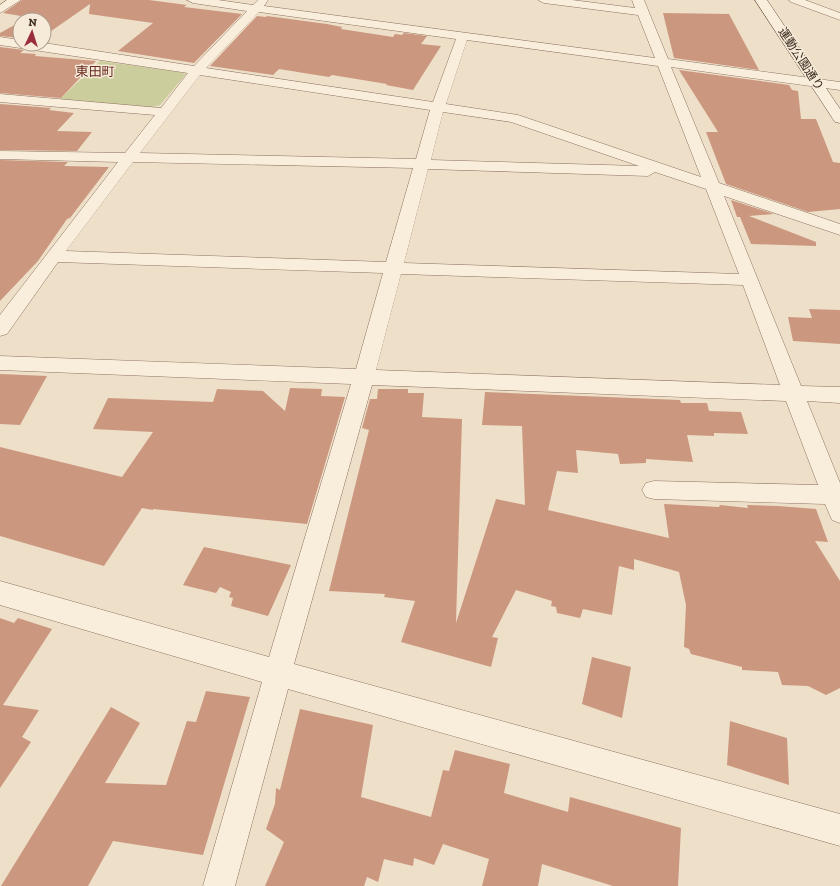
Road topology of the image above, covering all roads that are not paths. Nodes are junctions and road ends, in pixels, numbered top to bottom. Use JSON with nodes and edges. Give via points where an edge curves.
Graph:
{"nodes":[{"id":1,"x":15,"y":0,"type":"edge"},
{"id":2,"x":193,"y":0,"type":"edge"},
{"id":3,"x":544,"y":0,"type":"edge"},
{"id":4,"x":762,"y":0,"type":"edge"},
{"id":5,"x":795,"y":0,"type":"edge"},
{"id":6,"x":260,"y":4,"type":"edge"},
{"id":7,"x":640,"y":6,"type":"edge"},
{"id":8,"x":0,"y":10,"type":"edge"},
{"id":9,"x":840,"y":17,"type":"edge"},
{"id":10,"x":463,"y":35,"type":"junction"},
{"id":11,"x":0,"y":40,"type":"edge"},
{"id":12,"x":12,"y":42,"type":"edge"},
{"id":13,"x":52,"y":48,"type":"edge"},
{"id":14,"x":662,"y":62,"type":"junction"},
{"id":15,"x":197,"y":70,"type":"junction"},
{"id":16,"x":816,"y":83,"type":"junction"},
{"id":17,"x":840,"y":86,"type":"edge"},
{"id":18,"x":0,"y":98,"type":"edge"},
{"id":19,"x":438,"y":106,"type":"junction"},
{"id":20,"x":164,"y":112,"type":"junction"},
{"id":21,"x":840,"y":119,"type":"edge"},
{"id":22,"x":0,"y":155,"type":"edge"},
{"id":23,"x":129,"y":159,"type":"junction"},
{"id":24,"x":422,"y":164,"type":"junction"},
{"id":25,"x":669,"y":172,"type":"junction"},
{"id":26,"x":713,"y":187,"type":"junction"},
{"id":27,"x":840,"y":230,"type":"edge"},
{"id":28,"x":53,"y":256,"type":"junction"},
{"id":29,"x":393,"y":268,"type":"junction"},
{"id":30,"x":750,"y":280,"type":"junction"},
{"id":31,"x":0,"y":329,"type":"edge"},
{"id":32,"x":0,"y":363,"type":"edge"},
{"id":33,"x":364,"y":376,"type":"junction"},
{"id":34,"x":795,"y":394,"type":"junction"},
{"id":35,"x":840,"y":396,"type":"edge"},
{"id":36,"x":654,"y":490,"type":"dead end"},
{"id":37,"x":837,"y":504,"type":"edge"},
{"id":38,"x":0,"y":593,"type":"edge"},
{"id":39,"x":278,"y":673,"type":"junction"},
{"id":40,"x":840,"y":830,"type":"edge"},
{"id":41,"x":219,"y":886,"type":"edge"}],
"edges":[{"from":1,"to":8,"type":"street"},
{"from":2,"to":6,"type":"street"},
{"from":3,"to":7,"type":"street"},
{"from":4,"to":16,"type":"street","name":"運動公園通り"},
{"from":5,"to":9,"type":"street"},
{"from":6,"to":10,"type":"street"},
{"from":6,"to":15,"type":"street"},
{"from":7,"to":14,"type":"street"},
{"from":10,"to":14,"type":"street"},
{"from":10,"to":19,"type":"street"},
{"from":11,"to":12,"type":"street"},
{"from":13,"to":15,"type":"street"},
{"from":14,"to":16,"type":"street"},
{"from":14,"to":26,"type":"street"},
{"from":15,"to":19,"type":"street"},
{"from":15,"to":20,"type":"street"},
{"from":16,"to":17,"type":"street"},
{"from":16,"to":21,"type":"street","name":"運動公園通り"},
{"from":18,"to":20,"type":"street"},
{"from":19,"to":24,"type":"street"},
{"from":19,"to":25,"type":"street","via":[[513,118]]},
{"from":20,"to":23,"type":"street"},
{"from":22,"to":23,"type":"street"},
{"from":23,"to":24,"type":"street"},
{"from":23,"to":28,"type":"street"},
{"from":24,"to":25,"type":"street"},
{"from":24,"to":29,"type":"street"},
{"from":25,"to":26,"type":"street"},
{"from":26,"to":27,"type":"street"},
{"from":26,"to":30,"type":"street"},
{"from":28,"to":29,"type":"street"},
{"from":28,"to":31,"type":"street"},
{"from":29,"to":30,"type":"street"},
{"from":29,"to":33,"type":"street"},
{"from":30,"to":34,"type":"street"},
{"from":32,"to":33,"type":"street"},
{"from":33,"to":34,"type":"street"},
{"from":33,"to":39,"type":"street"},
{"from":34,"to":35,"type":"street"},
{"from":34,"to":37,"type":"street"},
{"from":36,"to":37,"type":"street"},
{"from":38,"to":39,"type":"street"},
{"from":39,"to":40,"type":"street"},
{"from":39,"to":41,"type":"street"}]}
